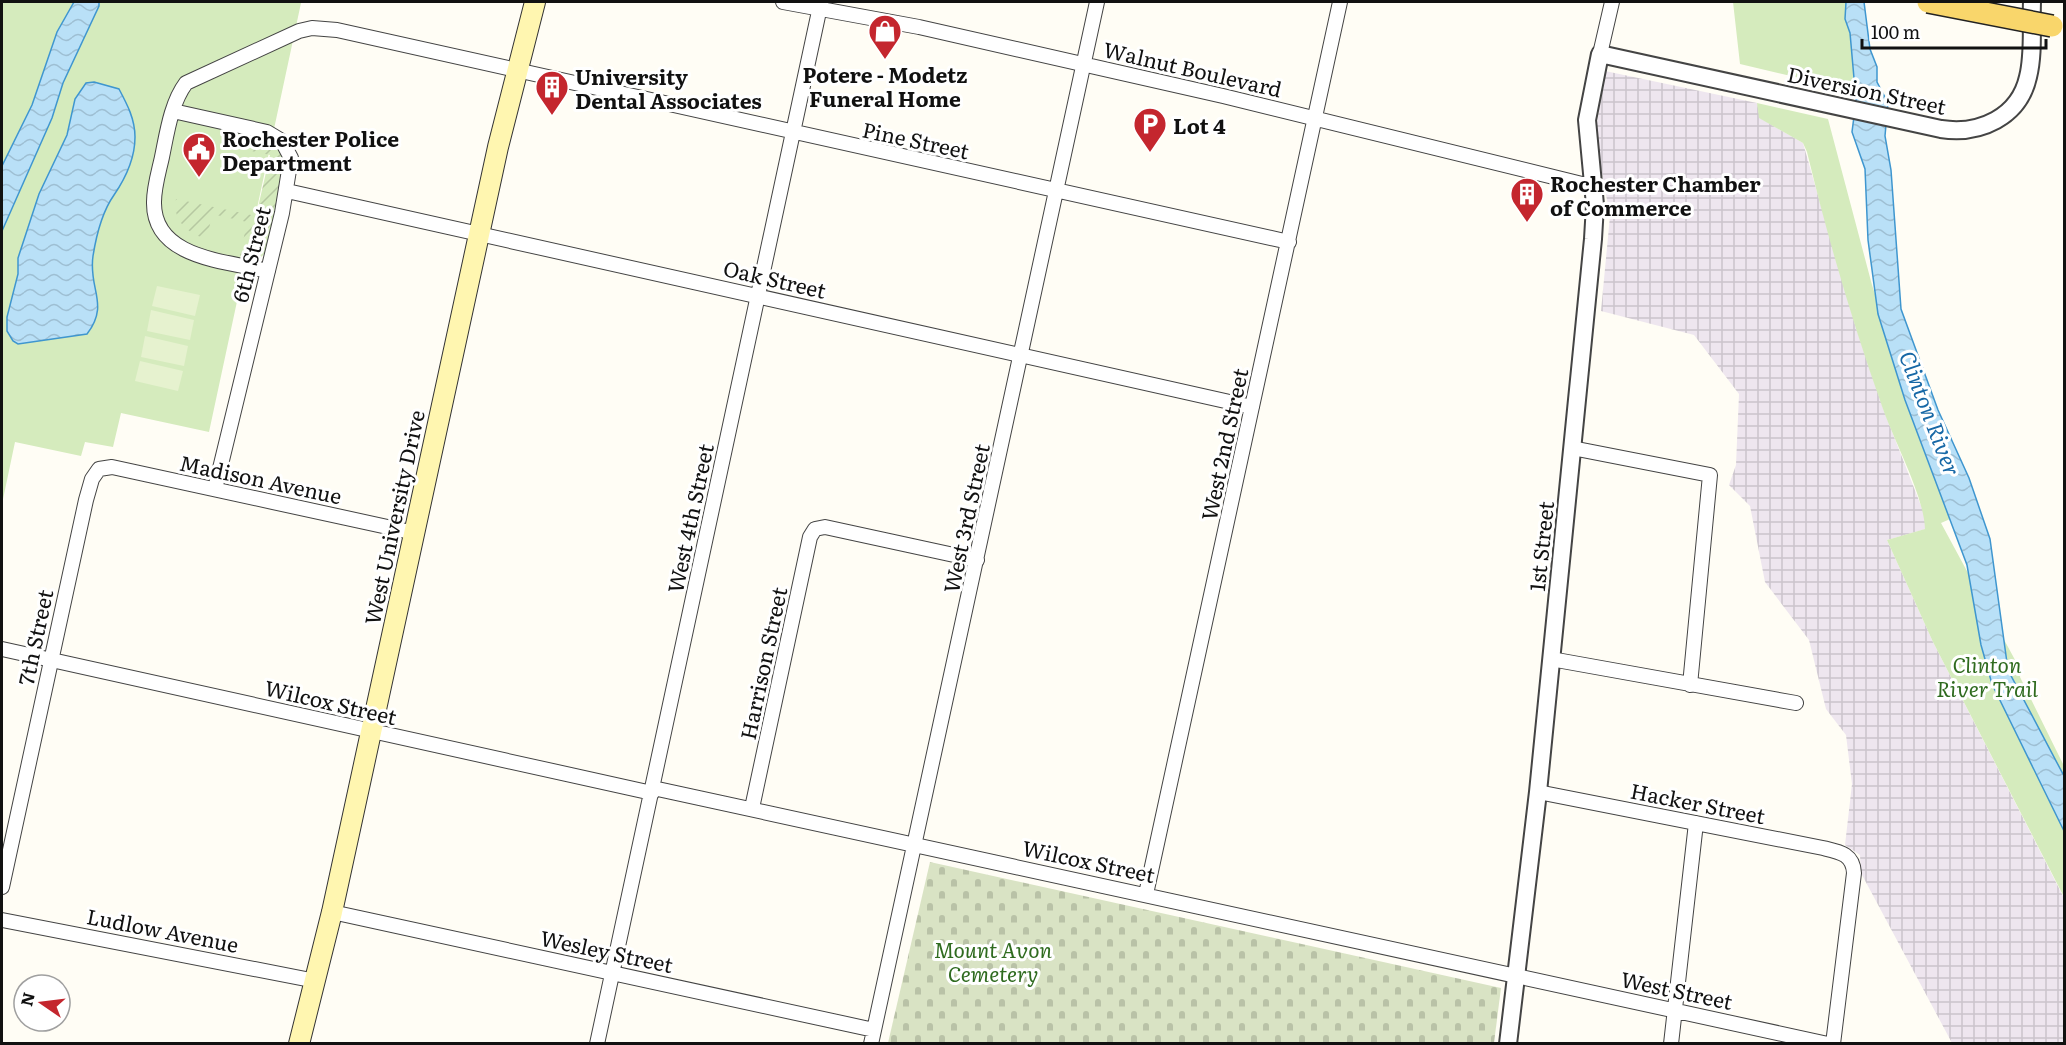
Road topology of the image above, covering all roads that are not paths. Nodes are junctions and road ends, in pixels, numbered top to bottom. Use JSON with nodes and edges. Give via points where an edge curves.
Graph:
{"nodes":[{"id":1,"x":535,"y":2,"type":"edge"},
{"id":2,"x":783,"y":2,"type":"edge"},
{"id":3,"x":1097,"y":2,"type":"edge"},
{"id":4,"x":1340,"y":2,"type":"edge"},
{"id":5,"x":1612,"y":2,"type":"edge"},
{"id":6,"x":1928,"y":2,"type":"edge"},
{"id":7,"x":2032,"y":2,"type":"edge"},
{"id":8,"x":820,"y":5,"type":"edge"},
{"id":9,"x":2052,"y":26,"type":"dead end"},
{"id":10,"x":1600,"y":54,"type":"junction"},
{"id":11,"x":1083,"y":64,"type":"junction"},
{"id":12,"x":518,"y":71,"type":"junction"},
{"id":13,"x":174,"y":111,"type":"junction"},
{"id":14,"x":1315,"y":118,"type":"junction"},
{"id":15,"x":794,"y":133,"type":"junction"},
{"id":16,"x":1592,"y":184,"type":"junction"},
{"id":17,"x":287,"y":191,"type":"junction"},
{"id":18,"x":1056,"y":191,"type":"junction"},
{"id":19,"x":480,"y":234,"type":"junction"},
{"id":20,"x":1289,"y":242,"type":"junction"},
{"id":21,"x":268,"y":271,"type":"junction"},
{"id":22,"x":759,"y":296,"type":"junction"},
{"id":23,"x":1021,"y":354,"type":"junction"},
{"id":24,"x":1252,"y":407,"type":"junction"},
{"id":25,"x":1572,"y":448,"type":"junction"},
{"id":26,"x":99,"y":469,"type":"joint"},
{"id":27,"x":215,"y":489,"type":"junction"},
{"id":28,"x":415,"y":533,"type":"junction"},
{"id":29,"x":977,"y":560,"type":"junction"},
{"id":30,"x":2,"y":649,"type":"edge"},
{"id":31,"x":1551,"y":659,"type":"junction"},
{"id":32,"x":51,"y":660,"type":"junction"},
{"id":33,"x":1690,"y":685,"type":"junction"},
{"id":34,"x":1796,"y":703,"type":"dead end"},
{"id":35,"x":372,"y":731,"type":"junction"},
{"id":36,"x":652,"y":790,"type":"junction"},
{"id":37,"x":1538,"y":792,"type":"junction"},
{"id":38,"x":752,"y":808,"type":"junction"},
{"id":39,"x":1696,"y":823,"type":"junction"},
{"id":40,"x":915,"y":843,"type":"junction"},
{"id":41,"x":2,"y":887,"type":"edge"},
{"id":42,"x":1146,"y":894,"type":"junction"},
{"id":43,"x":332,"y":912,"type":"junction"},
{"id":44,"x":2,"y":920,"type":"edge"},
{"id":45,"x":612,"y":973,"type":"junction"},
{"id":46,"x":1516,"y":976,"type":"junction"},
{"id":47,"x":316,"y":981,"type":"junction"},
{"id":48,"x":1675,"y":1009,"type":"junction"},
{"id":49,"x":873,"y":1037,"type":"edge"},
{"id":50,"x":299,"y":1044,"type":"edge"},
{"id":51,"x":597,"y":1044,"type":"edge"},
{"id":52,"x":1508,"y":1044,"type":"edge"},
{"id":53,"x":1671,"y":1044,"type":"edge"},
{"id":54,"x":1828,"y":1044,"type":"edge"},
{"id":55,"x":1833,"y":1044,"type":"edge"}],
"edges":[{"from":1,"to":12,"type":"main road","name":"West University Drive"},
{"from":2,"to":8,"type":"street","name":"Walnut Boulevard"},
{"from":3,"to":11,"type":"street","name":"West 3rd Street"},
{"from":4,"to":14,"type":"street","name":"West 2nd Street"},
{"from":5,"to":10,"type":"street"},
{"from":6,"to":9,"type":"main road","bridge":true},
{"from":7,"to":10,"type":"street","name":"Diversion Street","via":[[2028,77],[2020,97],[1997,120],[1967,130],[1904,121]]},
{"from":8,"to":11,"type":"street","name":"Walnut Boulevard"},
{"from":8,"to":15,"type":"street","name":"West 4th Street"},
{"from":10,"to":16,"type":"street","name":"1st Street","via":[[1587,120]]},
{"from":11,"to":14,"type":"street","name":"Walnut Boulevard"},
{"from":11,"to":18,"type":"street","name":"West 3rd Street"},
{"from":12,"to":13,"type":"street","name":"Pine Street","via":[[337,30],[312,28],[190,79],[180,91]]},
{"from":12,"to":15,"type":"street","name":"Pine Street"},
{"from":12,"to":19,"type":"main road","name":"West University Drive"},
{"from":13,"to":17,"type":"street","name":"6th Street","via":[[275,136],[291,158]]},
{"from":13,"to":21,"type":"street","name":"Pine Street","via":[[154,203],[164,234],[176,246],[192,253]]},
{"from":14,"to":16,"type":"street","name":"Walnut Boulevard"},
{"from":14,"to":20,"type":"street","name":"West 2nd Street"},
{"from":15,"to":18,"type":"street","name":"Pine Street"},
{"from":15,"to":22,"type":"street","name":"West 4th Street"},
{"from":16,"to":25,"type":"street","name":"1st Street","via":[[1594,224]]},
{"from":17,"to":19,"type":"street","name":"Oak Street"},
{"from":17,"to":21,"type":"street","name":"6th Street"},
{"from":18,"to":20,"type":"street","name":"Pine Street"},
{"from":18,"to":23,"type":"street","name":"West 3rd Street"},
{"from":19,"to":22,"type":"street","name":"Oak Street"},
{"from":19,"to":28,"type":"main road","name":"West University Drive"},
{"from":20,"to":24,"type":"street","name":"West 2nd Street"},
{"from":21,"to":27,"type":"street","name":"6th Street"},
{"from":22,"to":23,"type":"street","name":"Oak Street"},
{"from":22,"to":36,"type":"street","name":"West 4th Street"},
{"from":23,"to":24,"type":"street","name":"Oak Street"},
{"from":23,"to":29,"type":"street","name":"West 3rd Street"},
{"from":24,"to":42,"type":"street","name":"West 2nd Street"},
{"from":25,"to":31,"type":"street","name":"1st Street"},
{"from":25,"to":33,"type":"street","via":[[1710,476]]},
{"from":26,"to":27,"type":"street","name":"Madison Avenue","via":[[112,467]]},
{"from":26,"to":32,"type":"street","name":"7th Street","via":[[86,500]]},
{"from":27,"to":28,"type":"street","name":"Madison Avenue"},
{"from":28,"to":35,"type":"main road","name":"West University Drive"},
{"from":29,"to":38,"type":"street","name":"Harrison Street","via":[[815,529],[810,537]]},
{"from":29,"to":40,"type":"street","name":"West 3rd Street"},
{"from":30,"to":32,"type":"street","name":"Wilcox Street"},
{"from":31,"to":33,"type":"street"},
{"from":31,"to":37,"type":"street","name":"1st Street"},
{"from":32,"to":35,"type":"street","name":"Wilcox Street"},
{"from":32,"to":41,"type":"street","name":"7th Street"},
{"from":33,"to":34,"type":"street"},
{"from":35,"to":36,"type":"street","name":"Wilcox Street"},
{"from":35,"to":43,"type":"main road","name":"West University Drive"},
{"from":36,"to":38,"type":"street","name":"Wilcox Street"},
{"from":36,"to":45,"type":"street","name":"West 4th Street"},
{"from":37,"to":39,"type":"street","name":"Hacker Street"},
{"from":37,"to":46,"type":"street","name":"1st Street"},
{"from":38,"to":40,"type":"street","name":"Wilcox Street"},
{"from":39,"to":48,"type":"street"},
{"from":39,"to":55,"type":"street","name":"Hacker Street","via":[[1841,852],[1853,863]]},
{"from":40,"to":42,"type":"street","name":"Wilcox Street"},
{"from":40,"to":49,"type":"street","name":"West 3rd Street"},
{"from":42,"to":46,"type":"street","name":"Wilcox Street"},
{"from":43,"to":45,"type":"street","name":"Wesley Street"},
{"from":43,"to":47,"type":"main road","name":"West University Drive"},
{"from":44,"to":47,"type":"street","name":"Ludlow Avenue"},
{"from":45,"to":49,"type":"street","name":"Wesley Street"},
{"from":45,"to":51,"type":"street","name":"West 4th Street"},
{"from":46,"to":48,"type":"street","name":"West Street"},
{"from":46,"to":52,"type":"street","name":"1st Street"},
{"from":47,"to":50,"type":"main road","name":"West University Drive"},
{"from":48,"to":53,"type":"street"},
{"from":48,"to":54,"type":"street","name":"West Street"}]}
